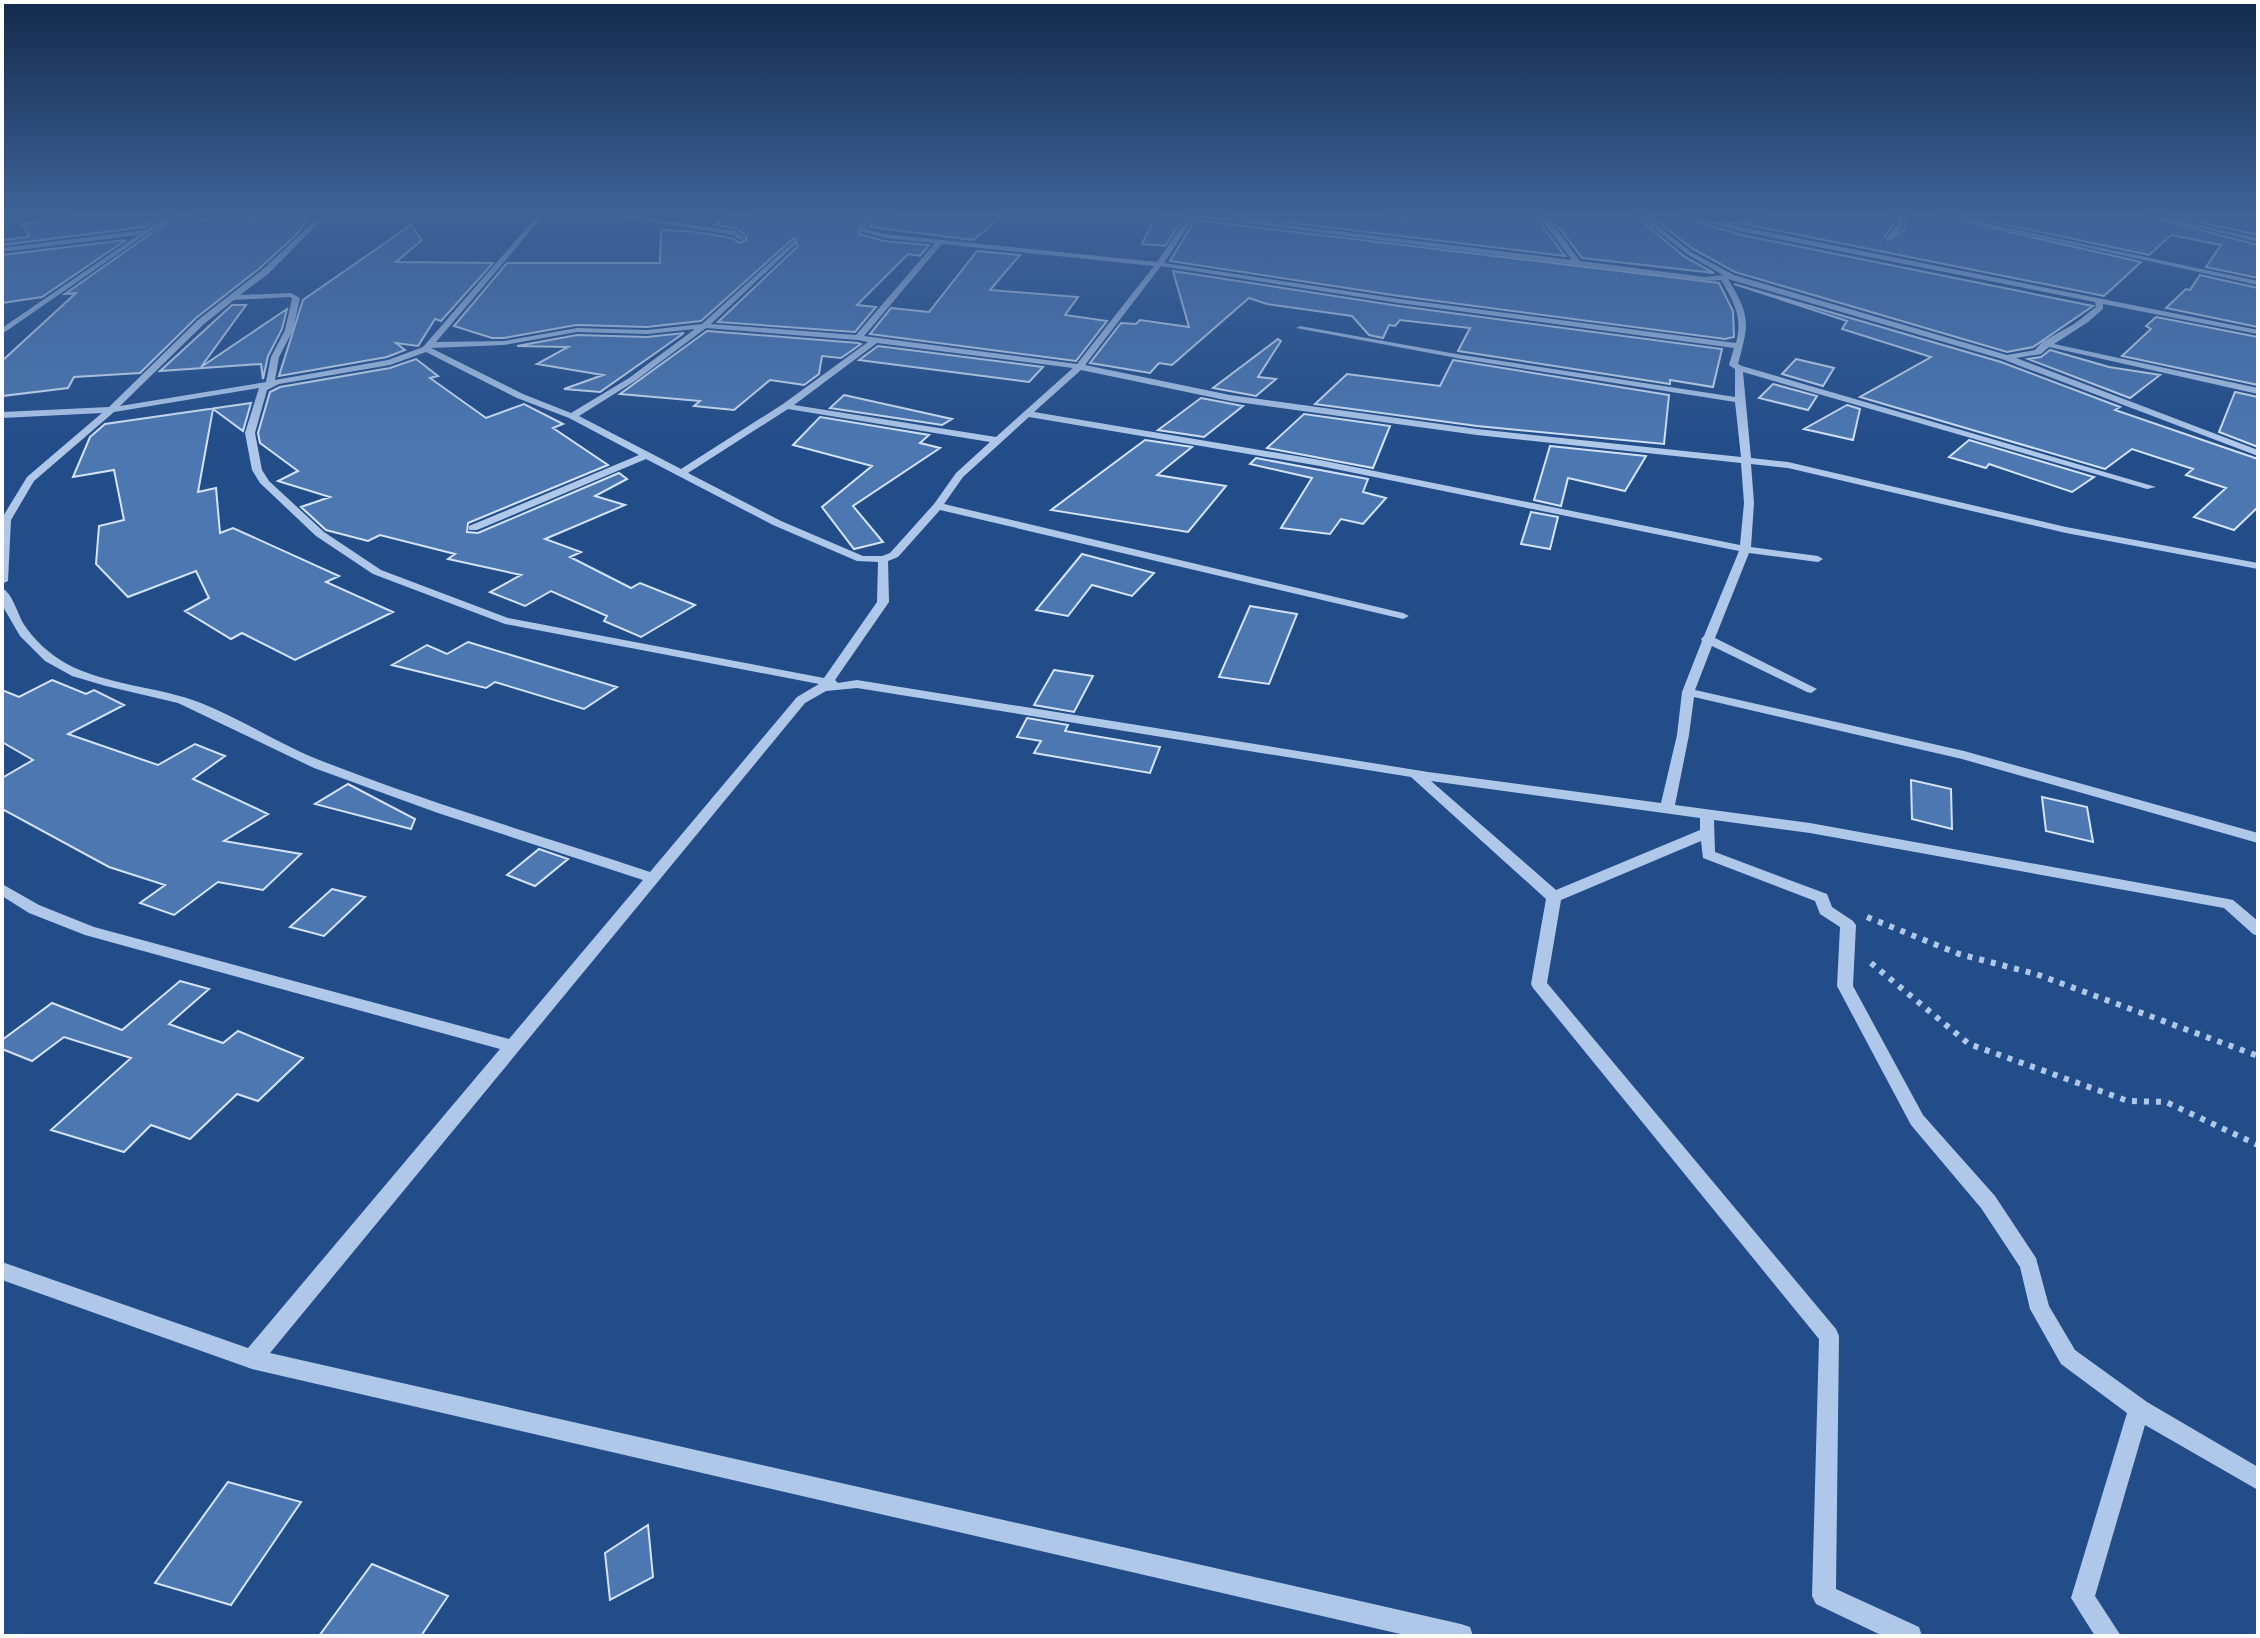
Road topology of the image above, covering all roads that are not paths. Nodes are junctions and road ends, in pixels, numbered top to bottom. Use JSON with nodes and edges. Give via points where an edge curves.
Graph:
{"nodes":[{"id":1,"x":61,"y":291,"type":"edge"},
{"id":2,"x":238,"y":291,"type":"edge"},
{"id":3,"x":473,"y":291,"type":"edge"},
{"id":4,"x":742,"y":291,"type":"edge"},
{"id":5,"x":898,"y":291,"type":"edge"},
{"id":6,"x":1138,"y":291,"type":"edge"},
{"id":7,"x":1337,"y":291,"type":"edge"},
{"id":8,"x":1734,"y":291,"type":"edge"},
{"id":9,"x":1775,"y":291,"type":"edge"},
{"id":10,"x":2053,"y":291,"type":"edge"},
{"id":11,"x":231,"y":298,"type":"junction"},
{"id":12,"x":2099,"y":301,"type":"junction"},
{"id":13,"x":705,"y":326,"type":"junction"},
{"id":14,"x":1300,"y":328,"type":"dead end"},
{"id":15,"x":2,"y":332,"type":"edge"},
{"id":16,"x":2258,"y":332,"type":"edge"},
{"id":17,"x":858,"y":338,"type":"junction"},
{"id":18,"x":874,"y":341,"type":"junction"},
{"id":19,"x":2045,"y":344,"type":"junction"},
{"id":20,"x":1740,"y":346,"type":"junction"},
{"id":21,"x":429,"y":347,"type":"junction"},
{"id":22,"x":2005,"y":357,"type":"junction"},
{"id":23,"x":1079,"y":367,"type":"junction"},
{"id":24,"x":1739,"y":368,"type":"junction"},
{"id":25,"x":270,"y":384,"type":"junction"},
{"id":26,"x":2258,"y":391,"type":"edge"},
{"id":27,"x":1737,"y":400,"type":"junction"},
{"id":28,"x":786,"y":406,"type":"junction"},
{"id":29,"x":111,"y":410,"type":"junction"},
{"id":30,"x":1028,"y":414,"type":"junction"},
{"id":31,"x":2,"y":415,"type":"edge"},
{"id":32,"x":572,"y":416,"type":"junction"},
{"id":33,"x":996,"y":440,"type":"junction"},
{"id":34,"x":2258,"y":453,"type":"edge"},
{"id":35,"x":647,"y":455,"type":"junction"},
{"id":36,"x":1748,"y":460,"type":"junction"},
{"id":37,"x":681,"y":473,"type":"junction"},
{"id":38,"x":2151,"y":487,"type":"dead end"},
{"id":39,"x":938,"y":506,"type":"junction"},
{"id":40,"x":473,"y":528,"type":"dead end"},
{"id":41,"x":1745,"y":549,"type":"junction"},
{"id":42,"x":883,"y":559,"type":"junction"},
{"id":43,"x":1818,"y":559,"type":"dead end"},
{"id":44,"x":2258,"y":566,"type":"edge"},
{"id":45,"x":2,"y":581,"type":"edge"},
{"id":46,"x":2,"y":591,"type":"edge"},
{"id":47,"x":1403,"y":616,"type":"dead end"},
{"id":48,"x":1707,"y":639,"type":"junction"},
{"id":49,"x":830,"y":685,"type":"junction"},
{"id":50,"x":1811,"y":689,"type":"dead end"},
{"id":51,"x":1688,"y":692,"type":"junction"},
{"id":52,"x":1415,"y":774,"type":"junction"},
{"id":53,"x":1667,"y":809,"type":"junction"},
{"id":54,"x":1707,"y":824,"type":"junction"},
{"id":55,"x":2258,"y":838,"type":"edge"},
{"id":56,"x":653,"y":878,"type":"junction"},
{"id":57,"x":2,"y":889,"type":"edge"},
{"id":58,"x":1554,"y":897,"type":"junction"},
{"id":59,"x":2258,"y":930,"type":"edge"},
{"id":60,"x":511,"y":1046,"type":"junction"},
{"id":61,"x":2,"y":1271,"type":"edge"},
{"id":62,"x":252,"y":1359,"type":"junction"},
{"id":63,"x":2139,"y":1409,"type":"junction"},
{"id":64,"x":2258,"y":1479,"type":"edge"},
{"id":65,"x":1461,"y":1636,"type":"edge"},
{"id":66,"x":1910,"y":1636,"type":"edge"},
{"id":67,"x":2109,"y":1636,"type":"edge"}],
"edges":[{"from":1,"to":15,"type":"street"},
{"from":2,"to":11,"type":"street"},
{"from":3,"to":21,"type":"street"},
{"from":4,"to":13,"type":"street"},
{"from":5,"to":17,"type":"street"},
{"from":6,"to":23,"type":"street"},
{"from":7,"to":20,"type":"street"},
{"from":8,"to":20,"type":"street","via":[[1745,336]]},
{"from":9,"to":22,"type":"street"},
{"from":10,"to":12,"type":"street"},
{"from":11,"to":25,"type":"street","via":[[296,298]]},
{"from":11,"to":29,"type":"street"},
{"from":12,"to":16,"type":"street"},
{"from":12,"to":19,"type":"street","via":[[2100,307],[2082,325]]},
{"from":13,"to":17,"type":"street"},
{"from":13,"to":21,"type":"street","via":[[647,332],[577,330],[504,343]]},
{"from":13,"to":32,"type":"street"},
{"from":14,"to":27,"type":"street"},
{"from":17,"to":18,"type":"street"},
{"from":18,"to":23,"type":"street"},
{"from":18,"to":28,"type":"street"},
{"from":19,"to":22,"type":"street","via":[[2038,352]]},
{"from":19,"to":26,"type":"street"},
{"from":20,"to":24,"type":"street","via":[[1733,365]]},
{"from":21,"to":25,"type":"street","via":[[390,362]]},
{"from":21,"to":32,"type":"street","via":[[520,396]]},
{"from":22,"to":34,"type":"street"},
{"from":23,"to":30,"type":"street"},
{"from":23,"to":36,"type":"street","via":[[1230,398],[1477,432]]},
{"from":24,"to":27,"type":"street"},
{"from":24,"to":38,"type":"street"},
{"from":25,"to":29,"type":"street"},
{"from":25,"to":49,"type":"street","via":[[260,392],[250,433],[257,470],[320,534],[377,572],[505,621]]},
{"from":27,"to":36,"type":"street"},
{"from":28,"to":33,"type":"street"},
{"from":28,"to":37,"type":"street"},
{"from":29,"to":31,"type":"street"},
{"from":29,"to":45,"type":"street","via":[[51,459],[15,501],[6,520]]},
{"from":30,"to":33,"type":"street"},
{"from":30,"to":41,"type":"street","via":[[1320,463]]},
{"from":32,"to":35,"type":"street"},
{"from":33,"to":39,"type":"street","via":[[959,475]]},
{"from":35,"to":37,"type":"street"},
{"from":35,"to":40,"type":"street"},
{"from":36,"to":41,"type":"street"},
{"from":36,"to":44,"type":"street"},
{"from":37,"to":42,"type":"street","via":[[861,559]]},
{"from":39,"to":42,"type":"street","via":[[894,555]]},
{"from":39,"to":47,"type":"street"},
{"from":41,"to":43,"type":"street"},
{"from":41,"to":48,"type":"street"},
{"from":42,"to":49,"type":"street","via":[[883,602]]},
{"from":46,"to":56,"type":"street","via":[[14,623],[41,652],[77,673],[147,689],[318,764]]},
{"from":48,"to":50,"type":"street"},
{"from":48,"to":51,"type":"street"},
{"from":49,"to":52,"type":"street","via":[[857,684]]},
{"from":49,"to":56,"type":"street","via":[[801,700]]},
{"from":51,"to":53,"type":"street"},
{"from":51,"to":55,"type":"street","via":[[1964,755]]},
{"from":52,"to":53,"type":"street"},
{"from":52,"to":58,"type":"street"},
{"from":53,"to":54,"type":"street"},
{"from":54,"to":58,"type":"street"},
{"from":54,"to":59,"type":"street","via":[[1888,841],[2228,904]]},
{"from":54,"to":63,"type":"street","via":[[1708,855],[1822,898],[1825,910],[1848,925],[1845,986],[1917,1120],[1988,1202],[2029,1264],[2040,1309],[2068,1357]]},
{"from":56,"to":60,"type":"street"},
{"from":57,"to":60,"type":"street","via":[[34,909],[90,931]]},
{"from":58,"to":66,"type":"street","via":[[1539,984],[1829,1336],[1824,1596]]},
{"from":60,"to":62,"type":"street"},
{"from":61,"to":62,"type":"street"},
{"from":62,"to":65,"type":"street"},
{"from":63,"to":64,"type":"street"},
{"from":63,"to":67,"type":"street","via":[[2083,1598]]}]}
